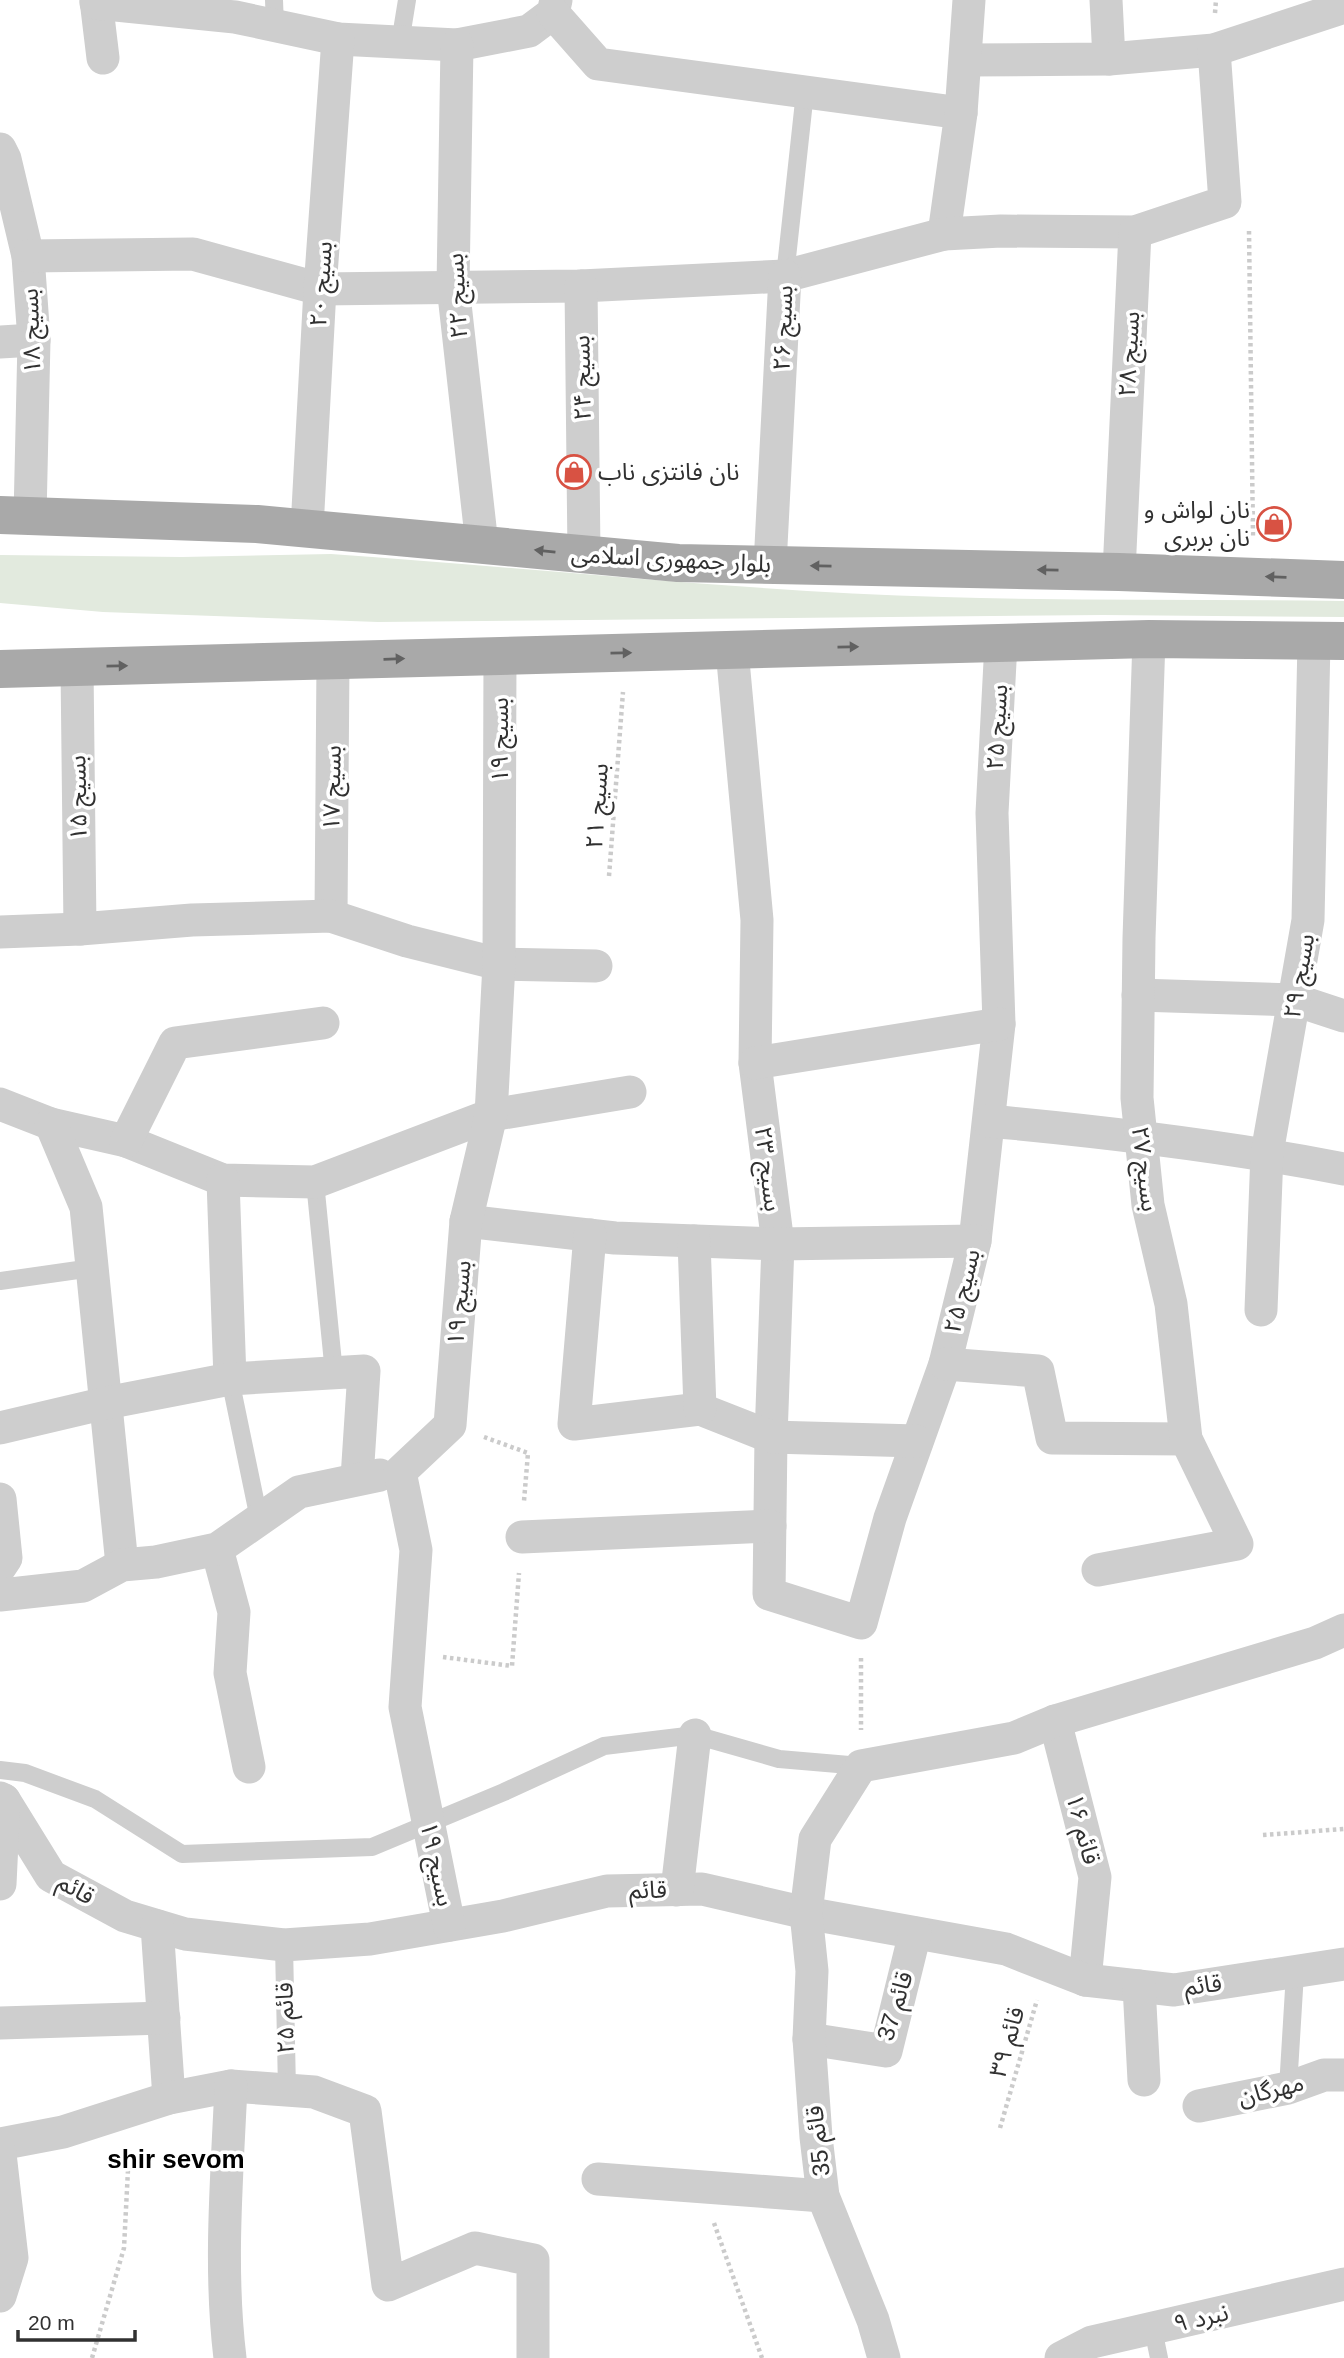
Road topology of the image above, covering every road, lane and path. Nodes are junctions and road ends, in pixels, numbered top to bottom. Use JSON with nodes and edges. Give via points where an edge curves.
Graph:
{"nodes":[{"id":1,"x":407,"y":0,"type":"edge"},
{"id":2,"x":969,"y":0,"type":"edge"},
{"id":3,"x":1107,"y":0,"type":"edge"},
{"id":4,"x":96,"y":1,"type":"edge"},
{"id":5,"x":555,"y":6,"type":"edge"},
{"id":6,"x":1344,"y":7,"type":"edge"},
{"id":7,"x":275,"y":13,"type":"edge"},
{"id":8,"x":338,"y":39,"type":"junction"},
{"id":9,"x":400,"y":43,"type":"junction"},
{"id":10,"x":457,"y":45,"type":"junction"},
{"id":11,"x":1214,"y":50,"type":"junction"},
{"id":12,"x":103,"y":58,"type":"dead end"},
{"id":13,"x":1109,"y":59,"type":"junction"},
{"id":14,"x":966,"y":60,"type":"junction"},
{"id":15,"x":805,"y":92,"type":"junction"},
{"id":16,"x":961,"y":113,"type":"junction"},
{"id":17,"x":0,"y":149,"type":"edge"},
{"id":18,"x":1225,"y":202,"type":"junction"},
{"id":19,"x":1135,"y":232,"type":"junction"},
{"id":20,"x":944,"y":234,"type":"junction"},
{"id":21,"x":28,"y":256,"type":"junction"},
{"id":22,"x":785,"y":276,"type":"junction"},
{"id":23,"x":453,"y":286,"type":"junction"},
{"id":24,"x":581,"y":286,"type":"junction"},
{"id":25,"x":320,"y":289,"type":"junction"},
{"id":26,"x":34,"y":340,"type":"junction"},
{"id":27,"x":0,"y":342,"type":"edge"},
{"id":28,"x":17,"y":517,"type":"edge"},
{"id":29,"x":307,"y":528,"type":"junction"},
{"id":30,"x":482,"y":545,"type":"junction"},
{"id":31,"x":584,"y":555,"type":"junction"},
{"id":32,"x":770,"y":565,"type":"junction"},
{"id":33,"x":1119,"y":572,"type":"junction"},
{"id":34,"x":1254,"y":577,"type":"junction"},
{"id":35,"x":1344,"y":580,"type":"edge"},
{"id":36,"x":1149,"y":639,"type":"junction"},
{"id":37,"x":1329,"y":641,"type":"edge"},
{"id":38,"x":1001,"y":643,"type":"junction"},
{"id":39,"x":0,"y":646,"type":"edge"},
{"id":40,"x":732,"y":650,"type":"junction"},
{"id":41,"x":626,"y":653,"type":"junction"},
{"id":42,"x":500,"y":656,"type":"junction"},
{"id":43,"x":333,"y":661,"type":"junction"},
{"id":44,"x":77,"y":667,"type":"junction"},
{"id":45,"x":0,"y":669,"type":"edge"},
{"id":46,"x":609,"y":876,"type":"dead end"},
{"id":47,"x":331,"y":916,"type":"junction"},
{"id":48,"x":80,"y":929,"type":"junction"},
{"id":49,"x":0,"y":932,"type":"edge"},
{"id":50,"x":499,"y":964,"type":"junction"},
{"id":51,"x":596,"y":967,"type":"dead end"},
{"id":52,"x":1138,"y":995,"type":"junction"},
{"id":53,"x":1295,"y":1000,"type":"junction"},
{"id":54,"x":1344,"y":1016,"type":"edge"},
{"id":55,"x":323,"y":1023,"type":"dead end"},
{"id":56,"x":999,"y":1024,"type":"junction"},
{"id":57,"x":755,"y":1063,"type":"junction"},
{"id":58,"x":629,"y":1092,"type":"dead end"},
{"id":59,"x":0,"y":1104,"type":"edge"},
{"id":60,"x":491,"y":1115,"type":"junction"},
{"id":61,"x":989,"y":1121,"type":"junction"},
{"id":62,"x":51,"y":1124,"type":"junction"},
{"id":63,"x":1140,"y":1135,"type":"junction"},
{"id":64,"x":126,"y":1141,"type":"junction"},
{"id":65,"x":1267,"y":1153,"type":"junction"},
{"id":66,"x":1344,"y":1169,"type":"edge"},
{"id":67,"x":223,"y":1180,"type":"junction"},
{"id":68,"x":315,"y":1182,"type":"junction"},
{"id":69,"x":466,"y":1221,"type":"junction"},
{"id":70,"x":590,"y":1235,"type":"junction"},
{"id":71,"x":694,"y":1241,"type":"junction"},
{"id":72,"x":975,"y":1241,"type":"junction"},
{"id":73,"x":778,"y":1244,"type":"junction"},
{"id":74,"x":92,"y":1268,"type":"junction"},
{"id":75,"x":0,"y":1282,"type":"edge"},
{"id":76,"x":1261,"y":1310,"type":"dead end"},
{"id":77,"x":944,"y":1364,"type":"junction"},
{"id":78,"x":334,"y":1373,"type":"junction"},
{"id":79,"x":230,"y":1379,"type":"junction"},
{"id":80,"x":106,"y":1403,"type":"junction"},
{"id":81,"x":700,"y":1409,"type":"junction"},
{"id":82,"x":0,"y":1427,"type":"edge"},
{"id":83,"x":771,"y":1437,"type":"junction"},
{"id":84,"x":1185,"y":1439,"type":"junction"},
{"id":85,"x":917,"y":1441,"type":"junction"},
{"id":86,"x":400,"y":1472,"type":"junction"},
{"id":87,"x":357,"y":1478,"type":"junction"},
{"id":88,"x":0,"y":1499,"type":"edge"},
{"id":89,"x":259,"y":1519,"type":"junction"},
{"id":90,"x":770,"y":1527,"type":"junction"},
{"id":91,"x":522,"y":1537,"type":"dead end"},
{"id":92,"x":217,"y":1549,"type":"junction"},
{"id":93,"x":122,"y":1565,"type":"junction"},
{"id":94,"x":0,"y":1567,"type":"edge"},
{"id":95,"x":1098,"y":1570,"type":"dead end"},
{"id":96,"x":0,"y":1595,"type":"edge"},
{"id":97,"x":861,"y":1623,"type":"junction"},
{"id":98,"x":1344,"y":1630,"type":"edge"},
{"id":99,"x":1055,"y":1721,"type":"junction"},
{"id":100,"x":695,"y":1735,"type":"junction"},
{"id":101,"x":861,"y":1766,"type":"junction"},
{"id":102,"x":249,"y":1767,"type":"dead end"},
{"id":103,"x":1,"y":1789,"type":"edge"},
{"id":104,"x":429,"y":1823,"type":"junction"},
{"id":105,"x":1344,"y":1829,"type":"edge"},
{"id":106,"x":1263,"y":1835,"type":"dead end"},
{"id":107,"x":0,"y":1884,"type":"edge"},
{"id":108,"x":677,"y":1890,"type":"junction"},
{"id":109,"x":806,"y":1913,"type":"junction"},
{"id":110,"x":449,"y":1925,"type":"junction"},
{"id":111,"x":157,"y":1926,"type":"junction"},
{"id":112,"x":915,"y":1933,"type":"junction"},
{"id":113,"x":284,"y":1945,"type":"junction"},
{"id":114,"x":1344,"y":1964,"type":"edge"},
{"id":115,"x":1048,"y":1966,"type":"junction"},
{"id":116,"x":1295,"y":1973,"type":"junction"},
{"id":117,"x":1085,"y":1980,"type":"junction"},
{"id":118,"x":1139,"y":1986,"type":"junction"},
{"id":119,"x":164,"y":2018,"type":"junction"},
{"id":120,"x":0,"y":2023,"type":"edge"},
{"id":121,"x":809,"y":2039,"type":"junction"},
{"id":122,"x":1344,"y":2075,"type":"edge"},
{"id":123,"x":1144,"y":2080,"type":"dead end"},
{"id":124,"x":231,"y":2086,"type":"junction"},
{"id":125,"x":1289,"y":2088,"type":"junction"},
{"id":126,"x":287,"y":2090,"type":"junction"},
{"id":127,"x":169,"y":2098,"type":"junction"},
{"id":128,"x":1199,"y":2106,"type":"dead end"},
{"id":129,"x":131,"y":2112,"type":"junction"},
{"id":130,"x":1000,"y":2128,"type":"dead end"},
{"id":131,"x":0,"y":2144,"type":"edge"},
{"id":132,"x":0,"y":2154,"type":"edge"},
{"id":133,"x":598,"y":2179,"type":"dead end"},
{"id":134,"x":701,"y":2186,"type":"junction"},
{"id":135,"x":823,"y":2196,"type":"junction"},
{"id":136,"x":1344,"y":2284,"type":"edge"},
{"id":137,"x":0,"y":2296,"type":"edge"},
{"id":138,"x":1156,"y":2344,"type":"edge"},
{"id":139,"x":92,"y":2358,"type":"edge"},
{"id":140,"x":230,"y":2358,"type":"edge"},
{"id":141,"x":533,"y":2358,"type":"edge"},
{"id":142,"x":762,"y":2358,"type":"edge"},
{"id":143,"x":884,"y":2358,"type":"edge"},
{"id":144,"x":1061,"y":2358,"type":"edge"}],
"edges":[{"from":1,"to":9,"type":"lane"},
{"from":2,"to":14,"type":"street"},
{"from":3,"to":13,"type":"street"},
{"from":4,"to":7,"type":"street","via":[[235,17]]},
{"from":4,"to":12,"type":"street"},
{"from":5,"to":10,"type":"street","via":[[529,31]]},
{"from":5,"to":15,"type":"street","via":[[598,64]]},
{"from":6,"to":11,"type":"street"},
{"from":7,"to":8,"type":"street"},
{"from":8,"to":9,"type":"street"},
{"from":8,"to":25,"type":"street","name":"بسیج ۲۰"},
{"from":9,"to":10,"type":"street"},
{"from":10,"to":23,"type":"street","name":"بسیج ۲۲"},
{"from":11,"to":13,"type":"street"},
{"from":11,"to":18,"type":"street"},
{"from":13,"to":14,"type":"street"},
{"from":14,"to":16,"type":"street"},
{"from":15,"to":16,"type":"street"},
{"from":15,"to":22,"type":"lane","name":"بسیج ۲۶"},
{"from":16,"to":20,"type":"street"},
{"from":17,"to":21,"type":"street","name":"بسیج ۱۸"},
{"from":18,"to":19,"type":"street"},
{"from":18,"to":34,"type":"path","via":[[1249,215]]},
{"from":19,"to":20,"type":"street"},
{"from":19,"to":33,"type":"street","name":"بسیج ۲۸"},
{"from":20,"to":22,"type":"street"},
{"from":21,"to":25,"type":"street","via":[[193,254]]},
{"from":21,"to":26,"type":"street","name":"بسیج ۱۸"},
{"from":22,"to":24,"type":"street"},
{"from":22,"to":32,"type":"street","name":"بسیج ۲۶"},
{"from":23,"to":24,"type":"street"},
{"from":23,"to":25,"type":"street"},
{"from":23,"to":30,"type":"street","name":"بسیج ۲۲"},
{"from":24,"to":31,"type":"street","name":"بسیج ۲۴"},
{"from":25,"to":29,"type":"street","name":"بسیج ۲۰"},
{"from":26,"to":27,"type":"street"},
{"from":26,"to":28,"type":"street","name":"بسیج ۱۸"},
{"from":28,"to":29,"type":"main road","name":"بلوار جمهوری اسلامی"},
{"from":29,"to":30,"type":"main road","name":"بلوار جمهوری اسلامی"},
{"from":31,"to":30,"type":"main road","name":"بلوار جمهوری اسلامی","one_way":true},
{"from":31,"to":32,"type":"main road","name":"بلوار جمهوری اسلامی","via":[[678,564]]},
{"from":33,"to":32,"type":"main road","name":"بلوار جمهوری اسلامی","one_way":true},
{"from":33,"to":34,"type":"main road","name":"بلوار جمهوری اسلامی"},
{"from":35,"to":34,"type":"main road","name":"بلوار جمهوری اسلامی","one_way":true},
{"from":36,"to":37,"type":"main road"},
{"from":36,"to":38,"type":"main road"},
{"from":36,"to":52,"type":"street","name":"بسیج ۲۷"},
{"from":37,"to":53,"type":"street","name":"بسیج ۲۹","via":[[1308,920]]},
{"from":40,"to":38,"type":"main road","one_way":true},
{"from":38,"to":56,"type":"street","name":"بسیج ۲۵","via":[[992,813]]},
{"from":39,"to":44,"type":"main road"},
{"from":40,"to":41,"type":"main road"},
{"from":40,"to":57,"type":"street","name":"بسیج ۲۳","via":[[757,919]]},
{"from":42,"to":41,"type":"main road","one_way":true},
{"from":41,"to":46,"type":"path","name":"بسیج ۲۱"},
{"from":43,"to":42,"type":"main road","one_way":true},
{"from":42,"to":50,"type":"street","name":"بسیج ۱۹"},
{"from":44,"to":43,"type":"main road","one_way":true},
{"from":43,"to":47,"type":"street","name":"بسیج ۱۷"},
{"from":44,"to":45,"type":"main road"},
{"from":44,"to":48,"type":"street","name":"بسیج ۱۵"},
{"from":47,"to":48,"type":"street"},
{"from":47,"to":50,"type":"street"},
{"from":48,"to":49,"type":"street"},
{"from":50,"to":51,"type":"street"},
{"from":50,"to":60,"type":"street","name":"بسیج ۱۹"},
{"from":52,"to":53,"type":"street"},
{"from":52,"to":63,"type":"street","name":"بسیج ۲۷"},
{"from":53,"to":54,"type":"street"},
{"from":53,"to":65,"type":"street","name":"بسیج ۲۹"},
{"from":55,"to":64,"type":"street","via":[[175,1043]]},
{"from":56,"to":57,"type":"street"},
{"from":56,"to":61,"type":"street","name":"بسیج ۲۵"},
{"from":57,"to":73,"type":"street","name":"بسیج ۲۳"},
{"from":58,"to":60,"type":"street"},
{"from":59,"to":62,"type":"street"},
{"from":60,"to":68,"type":"street"},
{"from":60,"to":69,"type":"street","name":"بسیج ۱۹"},
{"from":61,"to":63,"type":"street"},
{"from":61,"to":72,"type":"street","name":"بسیج ۲۵"},
{"from":62,"to":64,"type":"street"},
{"from":62,"to":74,"type":"street","via":[[86,1206]]},
{"from":63,"to":65,"type":"street"},
{"from":63,"to":84,"type":"street","name":"بسیج ۲۷","via":[[1148,1205],[1171,1304]]},
{"from":64,"to":67,"type":"street"},
{"from":65,"to":66,"type":"street"},
{"from":65,"to":76,"type":"street","name":"بسیج ۲۹"},
{"from":67,"to":68,"type":"street"},
{"from":67,"to":79,"type":"street"},
{"from":68,"to":78,"type":"lane"},
{"from":69,"to":70,"type":"street"},
{"from":69,"to":86,"type":"street","name":"بسیج ۱۹","via":[[450,1425]]},
{"from":70,"to":71,"type":"street"},
{"from":70,"to":81,"type":"street","via":[[574,1424]]},
{"from":71,"to":73,"type":"street"},
{"from":71,"to":81,"type":"street"},
{"from":72,"to":73,"type":"street"},
{"from":72,"to":77,"type":"street","name":"بسیج ۲۵"},
{"from":73,"to":83,"type":"street","name":"بسیج ۲۳"},
{"from":74,"to":75,"type":"lane"},
{"from":74,"to":80,"type":"street"},
{"from":77,"to":84,"type":"street","via":[[1038,1371],[1052,1437]]},
{"from":77,"to":85,"type":"street","name":"بسیج ۲۵"},
{"from":78,"to":79,"type":"street"},
{"from":78,"to":87,"type":"street","via":[[364,1371]]},
{"from":79,"to":80,"type":"street"},
{"from":79,"to":89,"type":"lane"},
{"from":80,"to":82,"type":"street"},
{"from":80,"to":93,"type":"street"},
{"from":81,"to":83,"type":"street"},
{"from":83,"to":85,"type":"street"},
{"from":83,"to":90,"type":"street","name":"بسیج ۲۳"},
{"from":84,"to":95,"type":"street","name":"بسیج ۲۷","via":[[1237,1544]]},
{"from":85,"to":97,"type":"street","name":"بسیج ۲۵"},
{"from":86,"to":87,"type":"street"},
{"from":86,"to":104,"type":"street","name":"بسیج ۱۹","via":[[416,1550],[405,1707]]},
{"from":87,"to":89,"type":"street","via":[[299,1492]]},
{"from":88,"to":94,"type":"street","via":[[6,1558]]},
{"from":89,"to":92,"type":"street"},
{"from":90,"to":91,"type":"street"},
{"from":90,"to":97,"type":"street","name":"بسیج ۲۳","via":[[769,1594]]},
{"from":92,"to":93,"type":"street"},
{"from":92,"to":102,"type":"street","via":[[234,1612],[230,1673]]},
{"from":93,"to":96,"type":"street","via":[[83,1587]]},
{"from":97,"to":101,"type":"path"},
{"from":98,"to":99,"type":"street","via":[[1315,1643]]},
{"from":99,"to":101,"type":"street","via":[[1014,1738]]},
{"from":99,"to":117,"type":"street","name":"قائم ۱۶","via":[[1096,1877]]},
{"from":100,"to":101,"type":"lane","via":[[779,1759]]},
{"from":100,"to":104,"type":"lane","via":[[604,1746]]},
{"from":100,"to":108,"type":"street"},
{"from":101,"to":109,"type":"street","via":[[815,1839]]},
{"from":103,"to":104,"type":"lane","via":[[24,1773],[95,1799],[182,1854],[372,1847]]},
{"from":103,"to":107,"type":"street"},
{"from":103,"to":111,"type":"street","name":"قائم","via":[[51,1876],[125,1916]]},
{"from":104,"to":110,"type":"street","name":"بسیج ۱۹"},
{"from":105,"to":106,"type":"path"},
{"from":108,"to":109,"type":"street","name":"قائم","via":[[702,1889]]},
{"from":108,"to":110,"type":"street","name":"قائم","via":[[607,1891]]},
{"from":109,"to":112,"type":"street","name":"قائم"},
{"from":109,"to":121,"type":"street","name":"قائم 35","via":[[812,1971]]},
{"from":110,"to":113,"type":"street","name":"قائم","via":[[370,1939]]},
{"from":111,"to":113,"type":"street","name":"قائم","via":[[185,1934]]},
{"from":111,"to":119,"type":"street"},
{"from":112,"to":115,"type":"street","name":"قائم","via":[[1006,1950]]},
{"from":112,"to":121,"type":"street","name":"قائم 37","via":[[886,2051]]},
{"from":113,"to":126,"type":"lane","name":"قائم ۲۵"},
{"from":114,"to":116,"type":"street","name":"قائم"},
{"from":115,"to":117,"type":"street","name":"قائم"},
{"from":115,"to":130,"type":"path","name":"قائم ۳۹"},
{"from":116,"to":118,"type":"street","name":"قائم","via":[[1174,1990]]},
{"from":116,"to":125,"type":"lane"},
{"from":117,"to":118,"type":"street","name":"قائم"},
{"from":118,"to":123,"type":"street"},
{"from":119,"to":120,"type":"street"},
{"from":119,"to":127,"type":"street"},
{"from":121,"to":135,"type":"street","name":"قائم 35"},
{"from":122,"to":125,"type":"street","name":"مهرگان","via":[[1324,2075]]},
{"from":124,"to":126,"type":"street"},
{"from":124,"to":127,"type":"street"},
{"from":124,"to":140,"type":"street","via":[[225,2215]]},
{"from":125,"to":128,"type":"street","name":"مهرگان"},
{"from":126,"to":141,"type":"street","via":[[314,2092],[365,2111],[388,2285],[475,2248],[533,2260]]},
{"from":127,"to":129,"type":"street"},
{"from":129,"to":131,"type":"street"},
{"from":129,"to":139,"type":"path","via":[[124,2248]]},
{"from":132,"to":137,"type":"street","via":[[12,2258]]},
{"from":133,"to":134,"type":"street"},
{"from":134,"to":135,"type":"street"},
{"from":134,"to":142,"type":"path"},
{"from":135,"to":143,"type":"street","name":"قائم 35"},
{"from":136,"to":138,"type":"street","name":"نبرد ۹"},
{"from":138,"to":144,"type":"street","name":"نبرد ۹","via":[[1092,2342]]}]}
